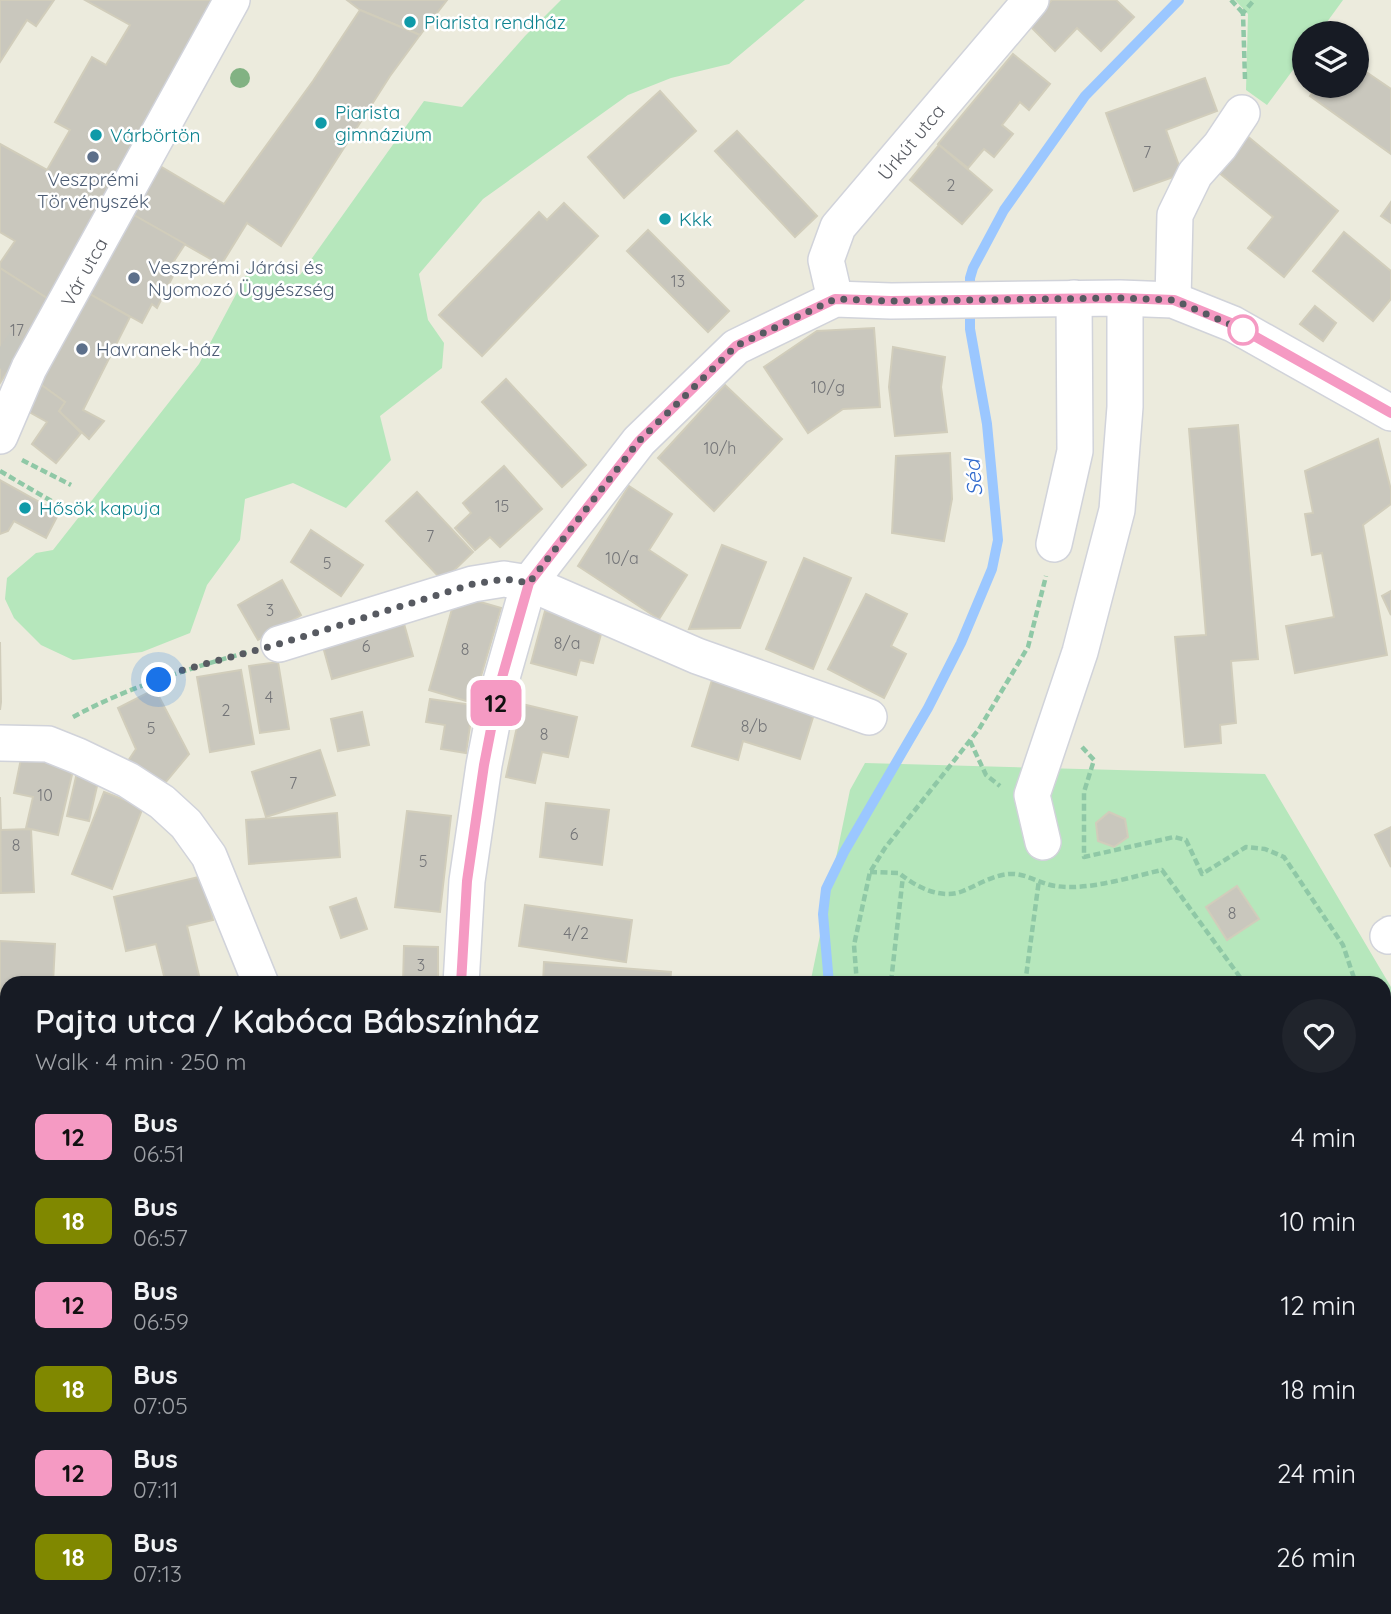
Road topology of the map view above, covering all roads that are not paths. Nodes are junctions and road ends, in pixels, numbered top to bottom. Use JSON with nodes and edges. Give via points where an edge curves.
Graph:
{"nodes":[{"id":1,"x":232,"y":0,"type":"edge"},
{"id":2,"x":1031,"y":0,"type":"edge"},
{"id":3,"x":1242,"y":113,"type":"road end"},
{"id":4,"x":1074,"y":298,"type":"junction"},
{"id":5,"x":835,"y":299,"type":"junction"},
{"id":6,"x":1125,"y":299,"type":"junction"},
{"id":7,"x":1174,"y":300,"type":"junction"},
{"id":8,"x":1391,"y":413,"type":"edge"},
{"id":9,"x":6,"y":445,"type":"edge"},
{"id":10,"x":1055,"y":544,"type":"road end"},
{"id":11,"x":529,"y":583,"type":"junction"},
{"id":12,"x":279,"y":644,"type":"road end"},
{"id":13,"x":869,"y":717,"type":"dead end"},
{"id":14,"x":0,"y":743,"type":"edge"},
{"id":15,"x":1043,"y":842,"type":"road end"},
{"id":16,"x":258,"y":976,"type":"edge"},
{"id":17,"x":461,"y":976,"type":"edge"}],
"edges":[{"from":1,"to":9,"type":"street","name":"Vár utca","via":[[23,363]]},
{"from":2,"to":5,"type":"street","name":"Úrkút utca","via":[[838,227],[826,260]]},
{"from":3,"to":7,"type":"street","via":[[1195,174],[1175,215]]},
{"from":4,"to":5,"type":"street"},
{"from":4,"to":6,"type":"street"},
{"from":4,"to":10,"type":"street","via":[[1075,450]]},
{"from":5,"to":11,"type":"street","via":[[736,346],[639,441]]},
{"from":6,"to":7,"type":"street"},
{"from":6,"to":15,"type":"street","via":[[1125,407],[1116,510],[1080,652],[1032,795]]},
{"from":7,"to":8,"type":"street","via":[[1233,324]]},
{"from":11,"to":12,"type":"street","via":[[504,579],[473,584]]},
{"from":11,"to":13,"type":"street","via":[[697,656]]},
{"from":11,"to":17,"type":"street","via":[[499,688],[484,765],[467,881]]},
{"from":14,"to":16,"type":"street","via":[[48,744],[128,780],[162,802],[186,824],[209,856]]}]}
